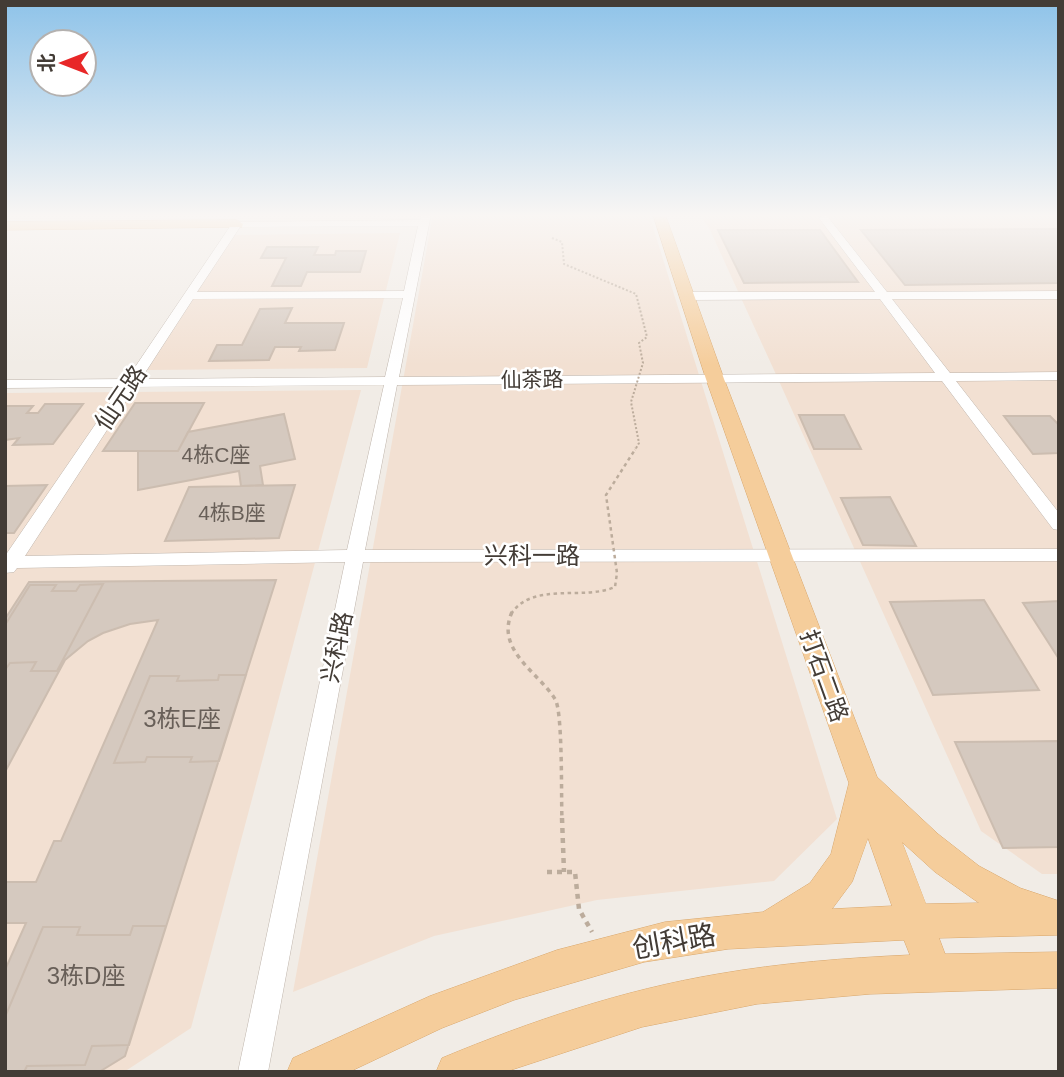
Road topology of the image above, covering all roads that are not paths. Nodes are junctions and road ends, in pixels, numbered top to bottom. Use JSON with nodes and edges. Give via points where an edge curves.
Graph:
{"nodes":[{"id":1,"x":208,"y":264,"type":"edge"},
{"id":2,"x":415,"y":264,"type":"edge"},
{"id":3,"x":676,"y":264,"type":"edge"},
{"id":4,"x":860,"y":264,"type":"edge"},
{"id":5,"x":408,"y":294,"type":"junction"},
{"id":6,"x":1059,"y":295,"type":"edge"},
{"id":7,"x":189,"y":296,"type":"junction"},
{"id":8,"x":687,"y":296,"type":"junction"},
{"id":9,"x":884,"y":296,"type":"junction"},
{"id":10,"x":945,"y":376,"type":"junction"},
{"id":11,"x":1059,"y":376,"type":"edge"},
{"id":12,"x":715,"y":379,"type":"junction"},
{"id":13,"x":132,"y":382,"type":"junction"},
{"id":14,"x":390,"y":382,"type":"junction"},
{"id":15,"x":5,"y":384,"type":"edge"},
{"id":16,"x":1059,"y":526,"type":"edge"},
{"id":17,"x":780,"y":555,"type":"junction"},
{"id":18,"x":1059,"y":555,"type":"edge"},
{"id":19,"x":356,"y":556,"type":"junction"},
{"id":20,"x":7,"y":565,"type":"edge"},
{"id":21,"x":864,"y":783,"type":"junction"},
{"id":22,"x":1059,"y":917,"type":"edge"},
{"id":23,"x":915,"y":922,"type":"junction"},
{"id":24,"x":765,"y":930,"type":"junction"},
{"id":25,"x":1059,"y":970,"type":"edge"},
{"id":26,"x":934,"y":973,"type":"junction"},
{"id":27,"x":253,"y":1072,"type":"edge"},
{"id":28,"x":307,"y":1072,"type":"edge"},
{"id":29,"x":456,"y":1072,"type":"edge"}],
"edges":[{"from":1,"to":7,"type":"street","name":"仙元路"},
{"from":2,"to":5,"type":"street","name":"兴科路"},
{"from":3,"to":8,"type":"main road","name":"打石二路"},
{"from":4,"to":9,"type":"street"},
{"from":5,"to":7,"type":"street"},
{"from":5,"to":14,"type":"street","name":"兴科路"},
{"from":6,"to":9,"type":"street"},
{"from":7,"to":13,"type":"street","name":"仙元路"},
{"from":8,"to":9,"type":"street"},
{"from":8,"to":12,"type":"main road","name":"打石二路"},
{"from":9,"to":10,"type":"street"},
{"from":10,"to":11,"type":"street","name":"仙茶路"},
{"from":10,"to":12,"type":"street","name":"仙茶路"},
{"from":10,"to":16,"type":"street"},
{"from":12,"to":14,"type":"street","name":"仙茶路"},
{"from":12,"to":17,"type":"main road","name":"打石二路"},
{"from":13,"to":14,"type":"street","name":"仙茶路"},
{"from":13,"to":15,"type":"street","name":"仙茶路"},
{"from":13,"to":20,"type":"street","name":"仙元路"},
{"from":14,"to":19,"type":"street","name":"兴科路"},
{"from":17,"to":18,"type":"street","name":"兴科一路"},
{"from":17,"to":19,"type":"street","name":"兴科一路"},
{"from":17,"to":21,"type":"main road","name":"打石二路"},
{"from":19,"to":20,"type":"street","name":"兴科一路"},
{"from":19,"to":27,"type":"street","name":"兴科路"},
{"from":21,"to":22,"type":"main road","via":[[963,876],[1004,898]]},
{"from":21,"to":23,"type":"main road","name":"打石二路"},
{"from":21,"to":24,"type":"main road","via":[[850,847],[839,873],[813,901]]},
{"from":22,"to":23,"type":"main road","name":"创科路"},
{"from":23,"to":24,"type":"main road","name":"创科路"},
{"from":23,"to":26,"type":"main road","name":"打石二路"},
{"from":24,"to":28,"type":"main road","name":"创科路","via":[[681,937],[606,954],[475,996]]},
{"from":25,"to":26,"type":"main road"},
{"from":26,"to":29,"type":"main road","via":[[815,980],[702,995],[561,1034]]}]}
